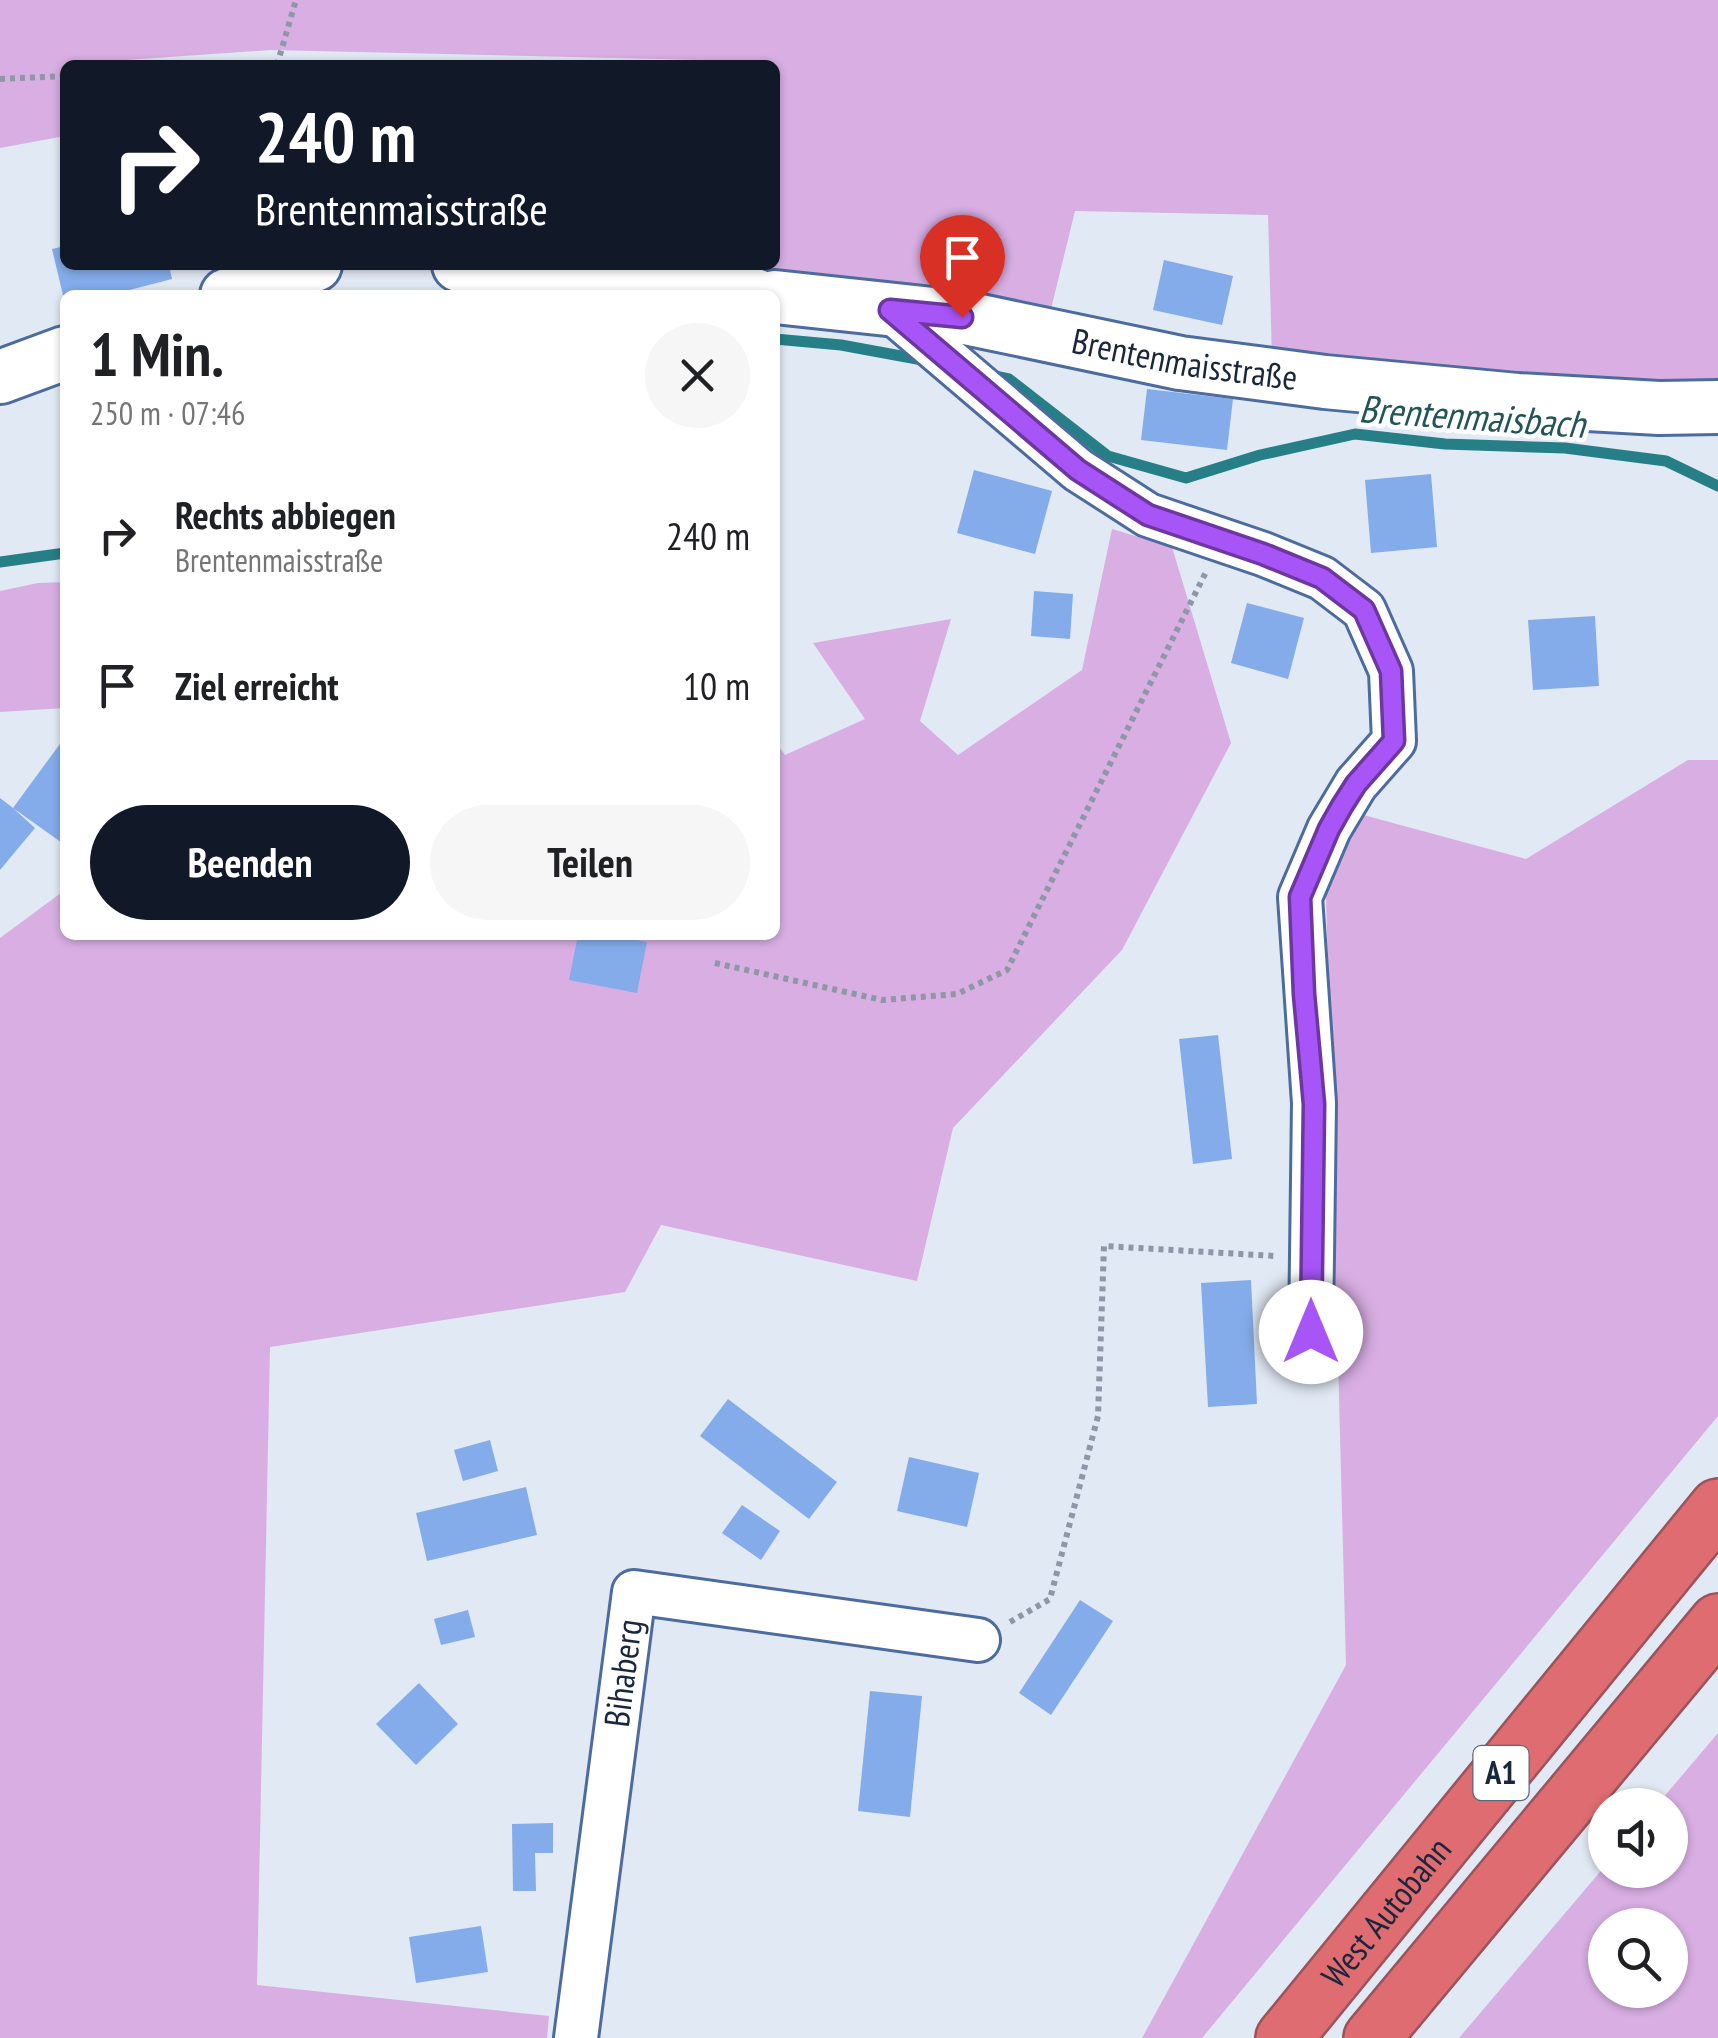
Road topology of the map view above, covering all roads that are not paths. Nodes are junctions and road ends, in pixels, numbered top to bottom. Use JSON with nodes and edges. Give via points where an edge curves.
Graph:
{"nodes":[{"id":1,"x":301,"y":270,"type":"edge"},
{"id":2,"x":508,"y":270,"type":"edge"},
{"id":3,"x":242,"y":290,"type":"edge"},
{"id":4,"x":705,"y":290,"type":"edge"},
{"id":5,"x":780,"y":298,"type":"edge"},
{"id":6,"x":909,"y":326,"type":"junction"},
{"id":7,"x":60,"y":355,"type":"edge"},
{"id":8,"x":0,"y":377,"type":"edge"},
{"id":9,"x":1718,"y":407,"type":"edge"},
{"id":10,"x":1311,"y":1332,"type":"dead end"},
{"id":11,"x":1718,"y":1507,"type":"edge"},
{"id":12,"x":1718,"y":1622,"type":"edge"},
{"id":13,"x":978,"y":1640,"type":"road end"},
{"id":14,"x":576,"y":2038,"type":"edge"},
{"id":15,"x":1284,"y":2038,"type":"edge"},
{"id":16,"x":1372,"y":2038,"type":"edge"}],
"edges":[{"from":1,"to":3,"type":"street"},
{"from":2,"to":4,"type":"street"},
{"from":5,"to":6,"type":"street","name":"Brentenmaisstraße"},
{"from":6,"to":9,"type":"street","name":"Brentenmaisstraße","via":[[962,317],[1180,363],[1325,382],[1516,400]]},
{"from":6,"to":10,"type":"street","via":[[1078,470],[1148,515],[1322,578],[1364,610],[1391,671],[1394,741],[1356,784],[1300,897],[1314,1104]]},
{"from":7,"to":8,"type":"street"},
{"from":11,"to":15,"type":"highway","name":"West Autobahn","number":"A1"},
{"from":12,"to":16,"type":"highway","name":"West Autobahn","number":"A1"},
{"from":13,"to":14,"type":"street","name":"Bihaberg","via":[[634,1592]]}]}
